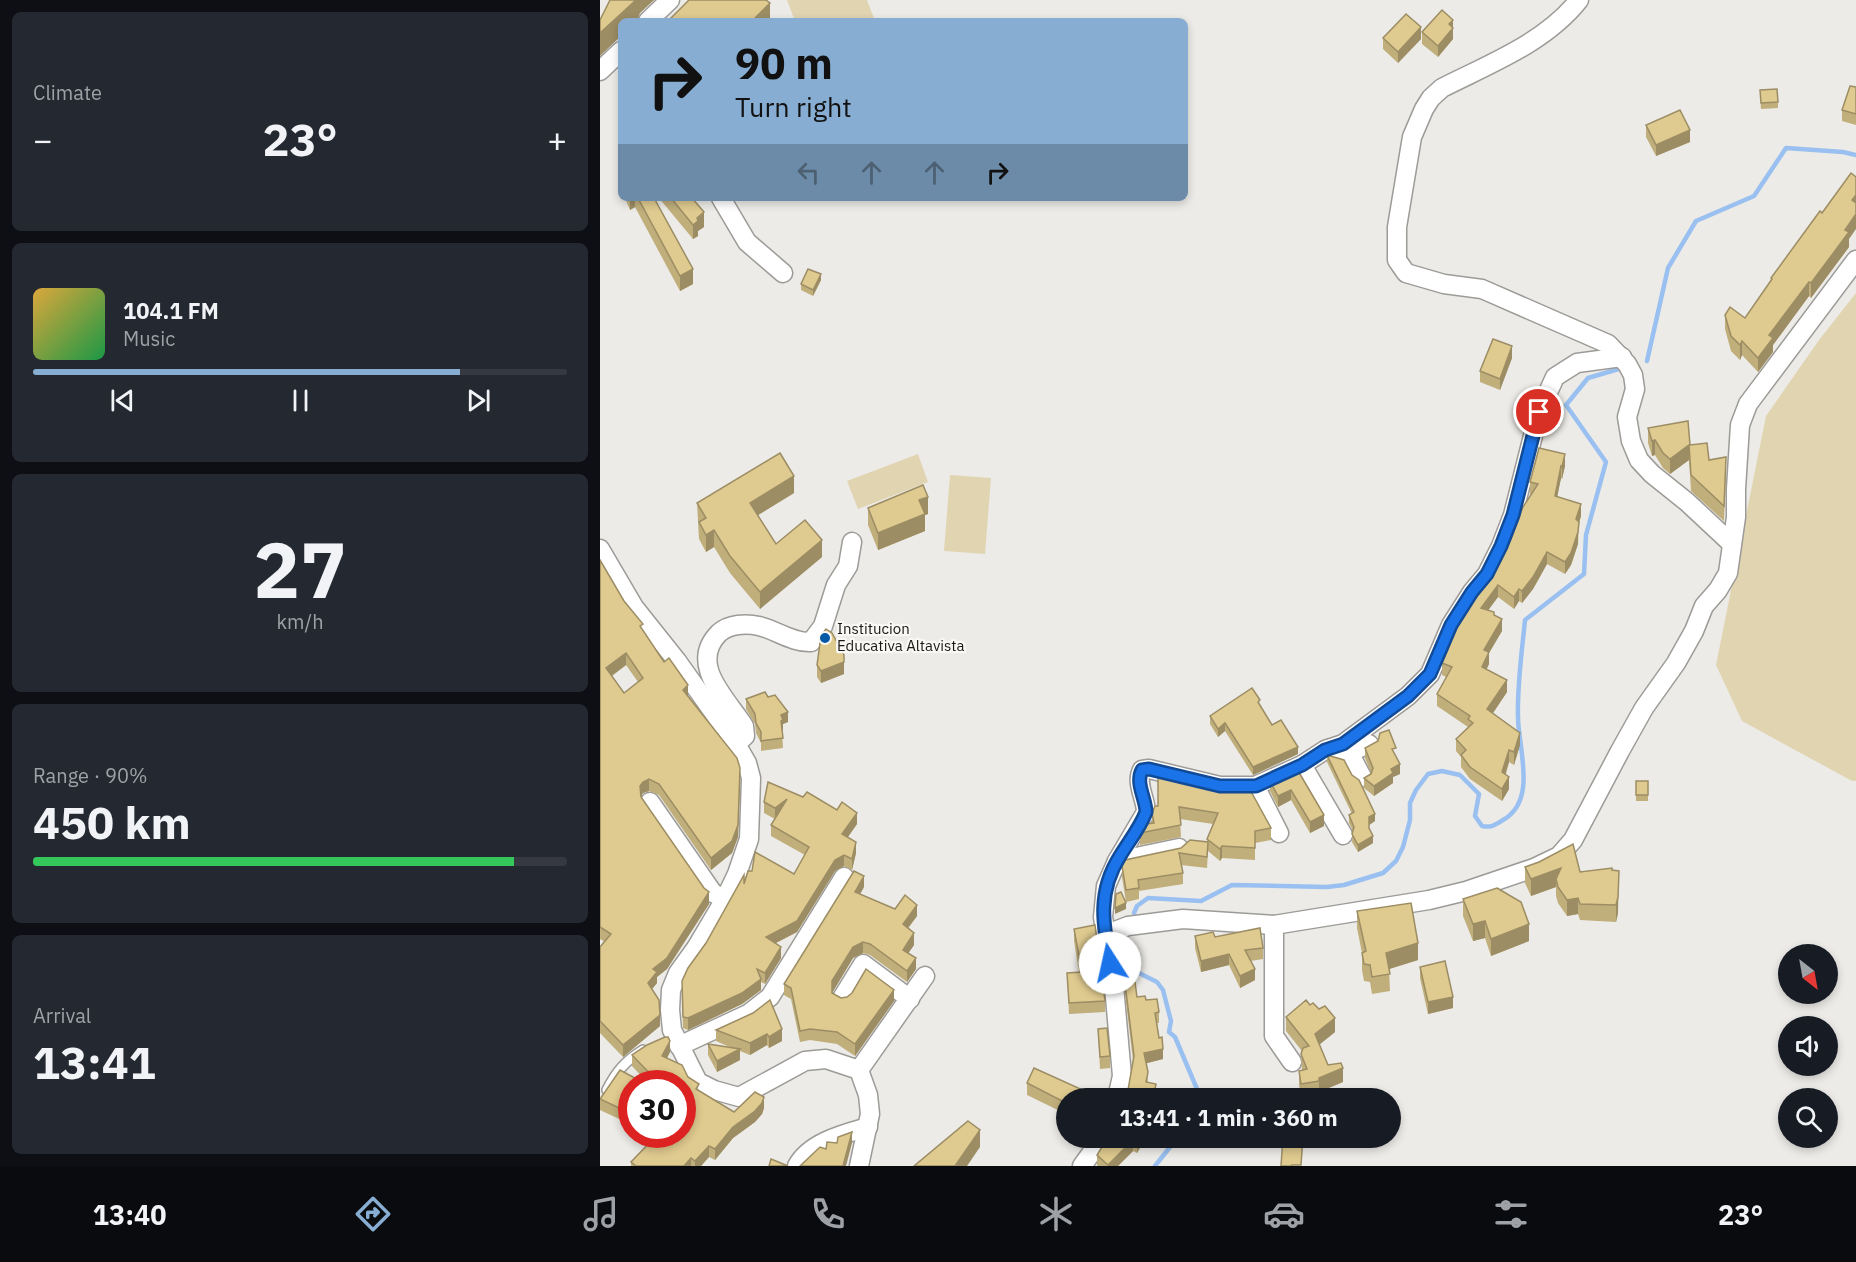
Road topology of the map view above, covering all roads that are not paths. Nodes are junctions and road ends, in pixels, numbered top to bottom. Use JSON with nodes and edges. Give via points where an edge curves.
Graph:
{"nodes":[{"id":1,"x":670,"y":0,"type":"edge"},
{"id":2,"x":1579,"y":0,"type":"edge"},
{"id":3,"x":651,"y":18,"type":"edge"},
{"id":4,"x":723,"y":201,"type":"edge"},
{"id":5,"x":1856,"y":260,"type":"edge"},
{"id":6,"x":783,"y":273,"type":"dead end"},
{"id":7,"x":1622,"y":357,"type":"junction"},
{"id":8,"x":852,"y":542,"type":"dead end"},
{"id":9,"x":1731,"y":544,"type":"junction"},
{"id":10,"x":600,"y":549,"type":"edge"},
{"id":11,"x":736,"y":744,"type":"junction"},
{"id":12,"x":1369,"y":744,"type":"edge"},
{"id":13,"x":1336,"y":752,"type":"junction"},
{"id":14,"x":1302,"y":765,"type":"junction"},
{"id":15,"x":1362,"y":777,"type":"edge"},
{"id":16,"x":1256,"y":786,"type":"junction"},
{"id":17,"x":650,"y":802,"type":"dead end"},
{"id":18,"x":1279,"y":833,"type":"dead end"},
{"id":19,"x":1343,"y":835,"type":"dead end"},
{"id":20,"x":1179,"y":848,"type":"edge"},
{"id":21,"x":1117,"y":861,"type":"junction"},
{"id":22,"x":844,"y":877,"type":"dead end"},
{"id":23,"x":725,"y":899,"type":"junction"},
{"id":24,"x":1274,"y":925,"type":"junction"},
{"id":25,"x":1106,"y":941,"type":"junction"},
{"id":26,"x":925,"y":976,"type":"dead end"},
{"id":27,"x":842,"y":998,"type":"edge"},
{"id":28,"x":910,"y":999,"type":"junction"},
{"id":29,"x":675,"y":1041,"type":"junction"},
{"id":30,"x":650,"y":1046,"type":"edge"},
{"id":31,"x":1292,"y":1062,"type":"dead end"},
{"id":32,"x":859,"y":1070,"type":"junction"},
{"id":33,"x":1119,"y":1088,"type":"edge"},
{"id":34,"x":607,"y":1090,"type":"edge"},
{"id":35,"x":868,"y":1127,"type":"junction"},
{"id":36,"x":1095,"y":1148,"type":"edge"},
{"id":37,"x":797,"y":1166,"type":"edge"},
{"id":38,"x":859,"y":1166,"type":"edge"},
{"id":39,"x":1082,"y":1166,"type":"edge"}],
"edges":[{"from":1,"to":3,"type":"street"},
{"from":2,"to":7,"type":"street","via":[[1553,26],[1526,44],[1442,88],[1431,98],[1412,137],[1397,227],[1397,260],[1406,273],[1482,290],[1608,344]]},
{"from":4,"to":6,"type":"street","via":[[747,242]]},
{"from":5,"to":9,"type":"street","via":[[1748,405],[1740,425]]},
{"from":7,"to":9,"type":"street","via":[[1633,375],[1635,389],[1627,417],[1639,460]]},
{"from":7,"to":13,"type":"street","via":[[1577,363],[1554,377],[1539,412],[1513,515],[1501,546],[1487,574],[1451,625],[1430,674]]},
{"from":8,"to":11,"type":"street","via":[[848,566],[836,585],[823,626],[811,642],[742,624],[722,630],[709,645],[709,672],[744,726],[744,736]]},
{"from":9,"to":24,"type":"street","via":[[1728,573],[1704,606],[1676,663],[1644,708],[1572,840],[1559,856],[1534,868],[1429,900]]},
{"from":10,"to":11,"type":"street","via":[[634,607]]},
{"from":11,"to":23,"type":"street","via":[[751,778],[749,839]]},
{"from":12,"to":13,"type":"street"},
{"from":13,"to":14,"type":"street"},
{"from":13,"to":15,"type":"street","via":[[1352,758]]},
{"from":14,"to":16,"type":"street"},
{"from":14,"to":19,"type":"street"},
{"from":16,"to":18,"type":"street"},
{"from":16,"to":21,"type":"street","via":[[1220,786],[1142,770],[1139,780],[1146,812]]},
{"from":17,"to":23,"type":"street","via":[[713,893]]},
{"from":20,"to":21,"type":"street"},
{"from":21,"to":25,"type":"street","via":[[1106,886]]},
{"from":22,"to":29,"type":"street","via":[[770,997],[748,1014]]},
{"from":23,"to":29,"type":"street","via":[[671,990]]},
{"from":24,"to":25,"type":"street","via":[[1183,919],[1121,928]]},
{"from":24,"to":31,"type":"street","via":[[1274,1036]]},
{"from":25,"to":33,"type":"street","via":[[1120,1041]]},
{"from":26,"to":28,"type":"street"},
{"from":27,"to":28,"type":"street","via":[[863,964]]},
{"from":28,"to":32,"type":"street"},
{"from":29,"to":32,"type":"street","via":[[698,1082],[739,1097],[805,1060],[826,1059]]},
{"from":30,"to":34,"type":"lane","via":[[615,1073]]},
{"from":32,"to":35,"type":"street","via":[[868,1095]]},
{"from":35,"to":37,"type":"street","via":[[826,1142]]},
{"from":35,"to":38,"type":"street"},
{"from":36,"to":39,"type":"street"}]}
